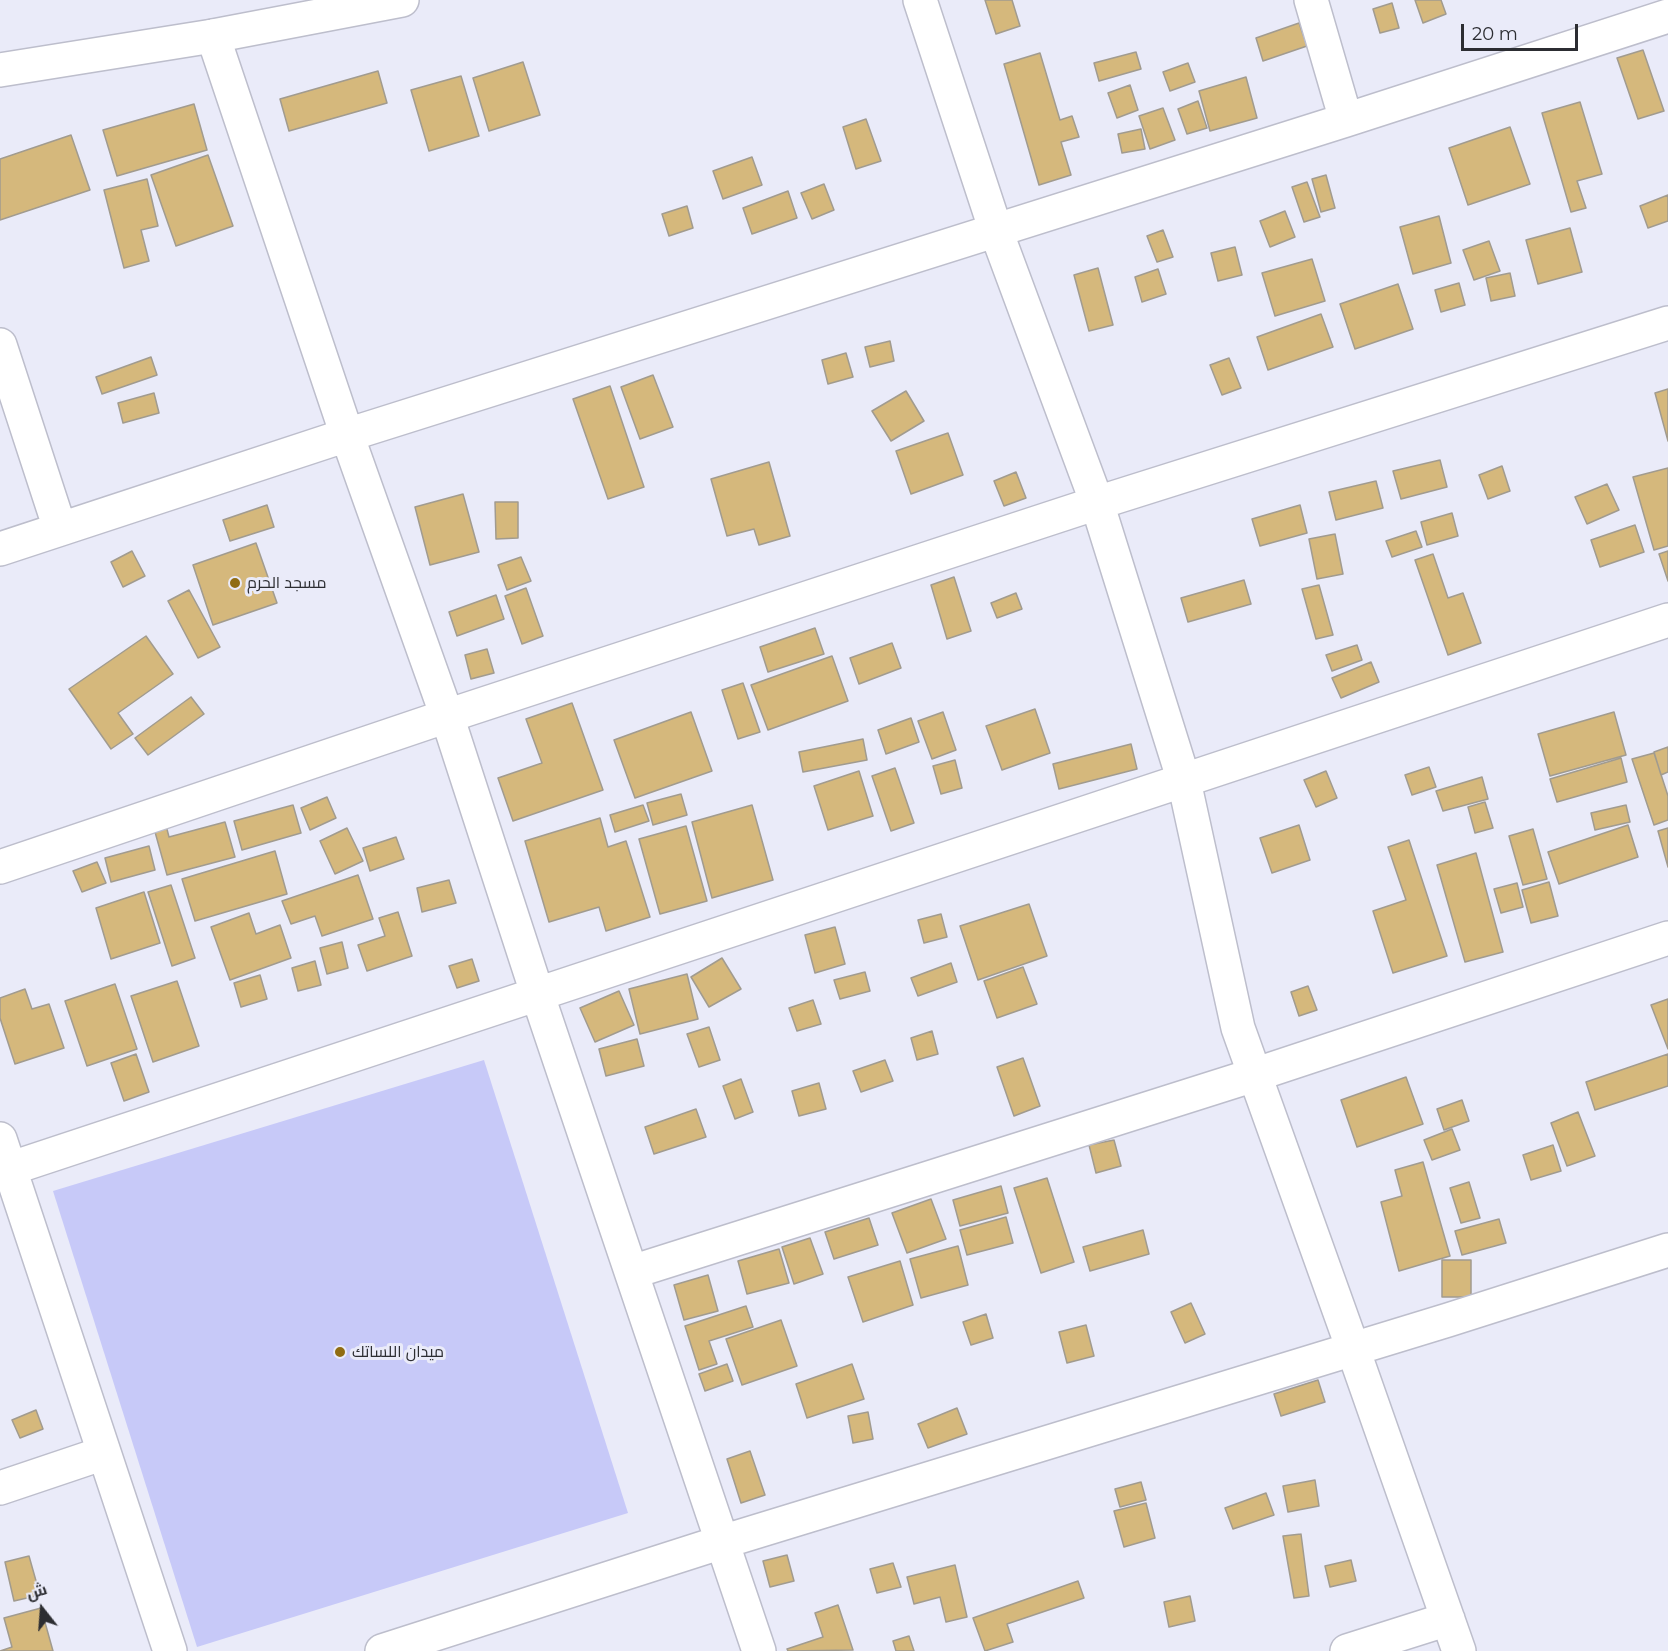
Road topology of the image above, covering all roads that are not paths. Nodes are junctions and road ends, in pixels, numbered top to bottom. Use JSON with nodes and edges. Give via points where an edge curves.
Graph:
{"nodes":[{"id":1,"x":402,"y":0,"type":"edge"},
{"id":2,"x":920,"y":0,"type":"edge"},
{"id":3,"x":1311,"y":0,"type":"edge"},
{"id":4,"x":335,"y":7,"type":"edge"},
{"id":5,"x":1668,"y":16,"type":"edge"},
{"id":6,"x":213,"y":36,"type":"junction"},
{"id":7,"x":0,"y":70,"type":"edge"},
{"id":8,"x":1346,"y":120,"type":"junction"},
{"id":9,"x":996,"y":231,"type":"junction"},
{"id":10,"x":1668,"y":323,"type":"edge"},
{"id":11,"x":0,"y":345,"type":"edge"},
{"id":12,"x":347,"y":435,"type":"junction"},
{"id":13,"x":1097,"y":503,"type":"junction"},
{"id":14,"x":60,"y":529,"type":"junction"},
{"id":15,"x":0,"y":549,"type":"edge"},
{"id":16,"x":1668,"y":620,"type":"edge"},
{"id":17,"x":447,"y":716,"type":"junction"},
{"id":18,"x":1184,"y":781,"type":"junction"},
{"id":19,"x":0,"y":867,"type":"edge"},
{"id":20,"x":1668,"y":938,"type":"edge"},
{"id":21,"x":537,"y":993,"type":"junction"},
{"id":22,"x":1254,"y":1076,"type":"junction"},
{"id":23,"x":3,"y":1160,"type":"edge"},
{"id":24,"x":1668,"y":1250,"type":"edge"},
{"id":25,"x":632,"y":1272,"type":"junction"},
{"id":26,"x":1353,"y":1349,"type":"junction"},
{"id":27,"x":104,"y":1453,"type":"junction"},
{"id":28,"x":0,"y":1488,"type":"edge"},
{"id":29,"x":722,"y":1542,"type":"junction"},
{"id":30,"x":1448,"y":1619,"type":"junction"},
{"id":31,"x":170,"y":1651,"type":"edge"},
{"id":32,"x":382,"y":1651,"type":"edge"},
{"id":33,"x":759,"y":1651,"type":"edge"},
{"id":34,"x":1347,"y":1651,"type":"edge"},
{"id":35,"x":1459,"y":1651,"type":"edge"}],
"edges":[{"from":1,"to":4,"type":"street"},
{"from":2,"to":9,"type":"street"},
{"from":3,"to":8,"type":"street"},
{"from":4,"to":6,"type":"street"},
{"from":5,"to":8,"type":"street"},
{"from":6,"to":7,"type":"street"},
{"from":6,"to":12,"type":"street"},
{"from":8,"to":9,"type":"street"},
{"from":9,"to":12,"type":"street"},
{"from":9,"to":13,"type":"street"},
{"from":10,"to":13,"type":"street"},
{"from":11,"to":14,"type":"street"},
{"from":12,"to":14,"type":"street"},
{"from":12,"to":17,"type":"street"},
{"from":13,"to":17,"type":"street"},
{"from":13,"to":18,"type":"street"},
{"from":14,"to":15,"type":"street"},
{"from":16,"to":18,"type":"street"},
{"from":17,"to":19,"type":"street"},
{"from":17,"to":21,"type":"street"},
{"from":18,"to":21,"type":"street"},
{"from":18,"to":22,"type":"street","via":[[1228,992]]},
{"from":20,"to":22,"type":"street"},
{"from":21,"to":23,"type":"street"},
{"from":21,"to":25,"type":"street"},
{"from":22,"to":25,"type":"street"},
{"from":22,"to":26,"type":"street"},
{"from":23,"to":27,"type":"street"},
{"from":24,"to":26,"type":"street"},
{"from":25,"to":29,"type":"street"},
{"from":26,"to":29,"type":"street"},
{"from":26,"to":30,"type":"street"},
{"from":27,"to":28,"type":"street"},
{"from":27,"to":31,"type":"street"},
{"from":29,"to":32,"type":"street"},
{"from":29,"to":33,"type":"street"},
{"from":30,"to":34,"type":"street"},
{"from":30,"to":35,"type":"street"}]}
